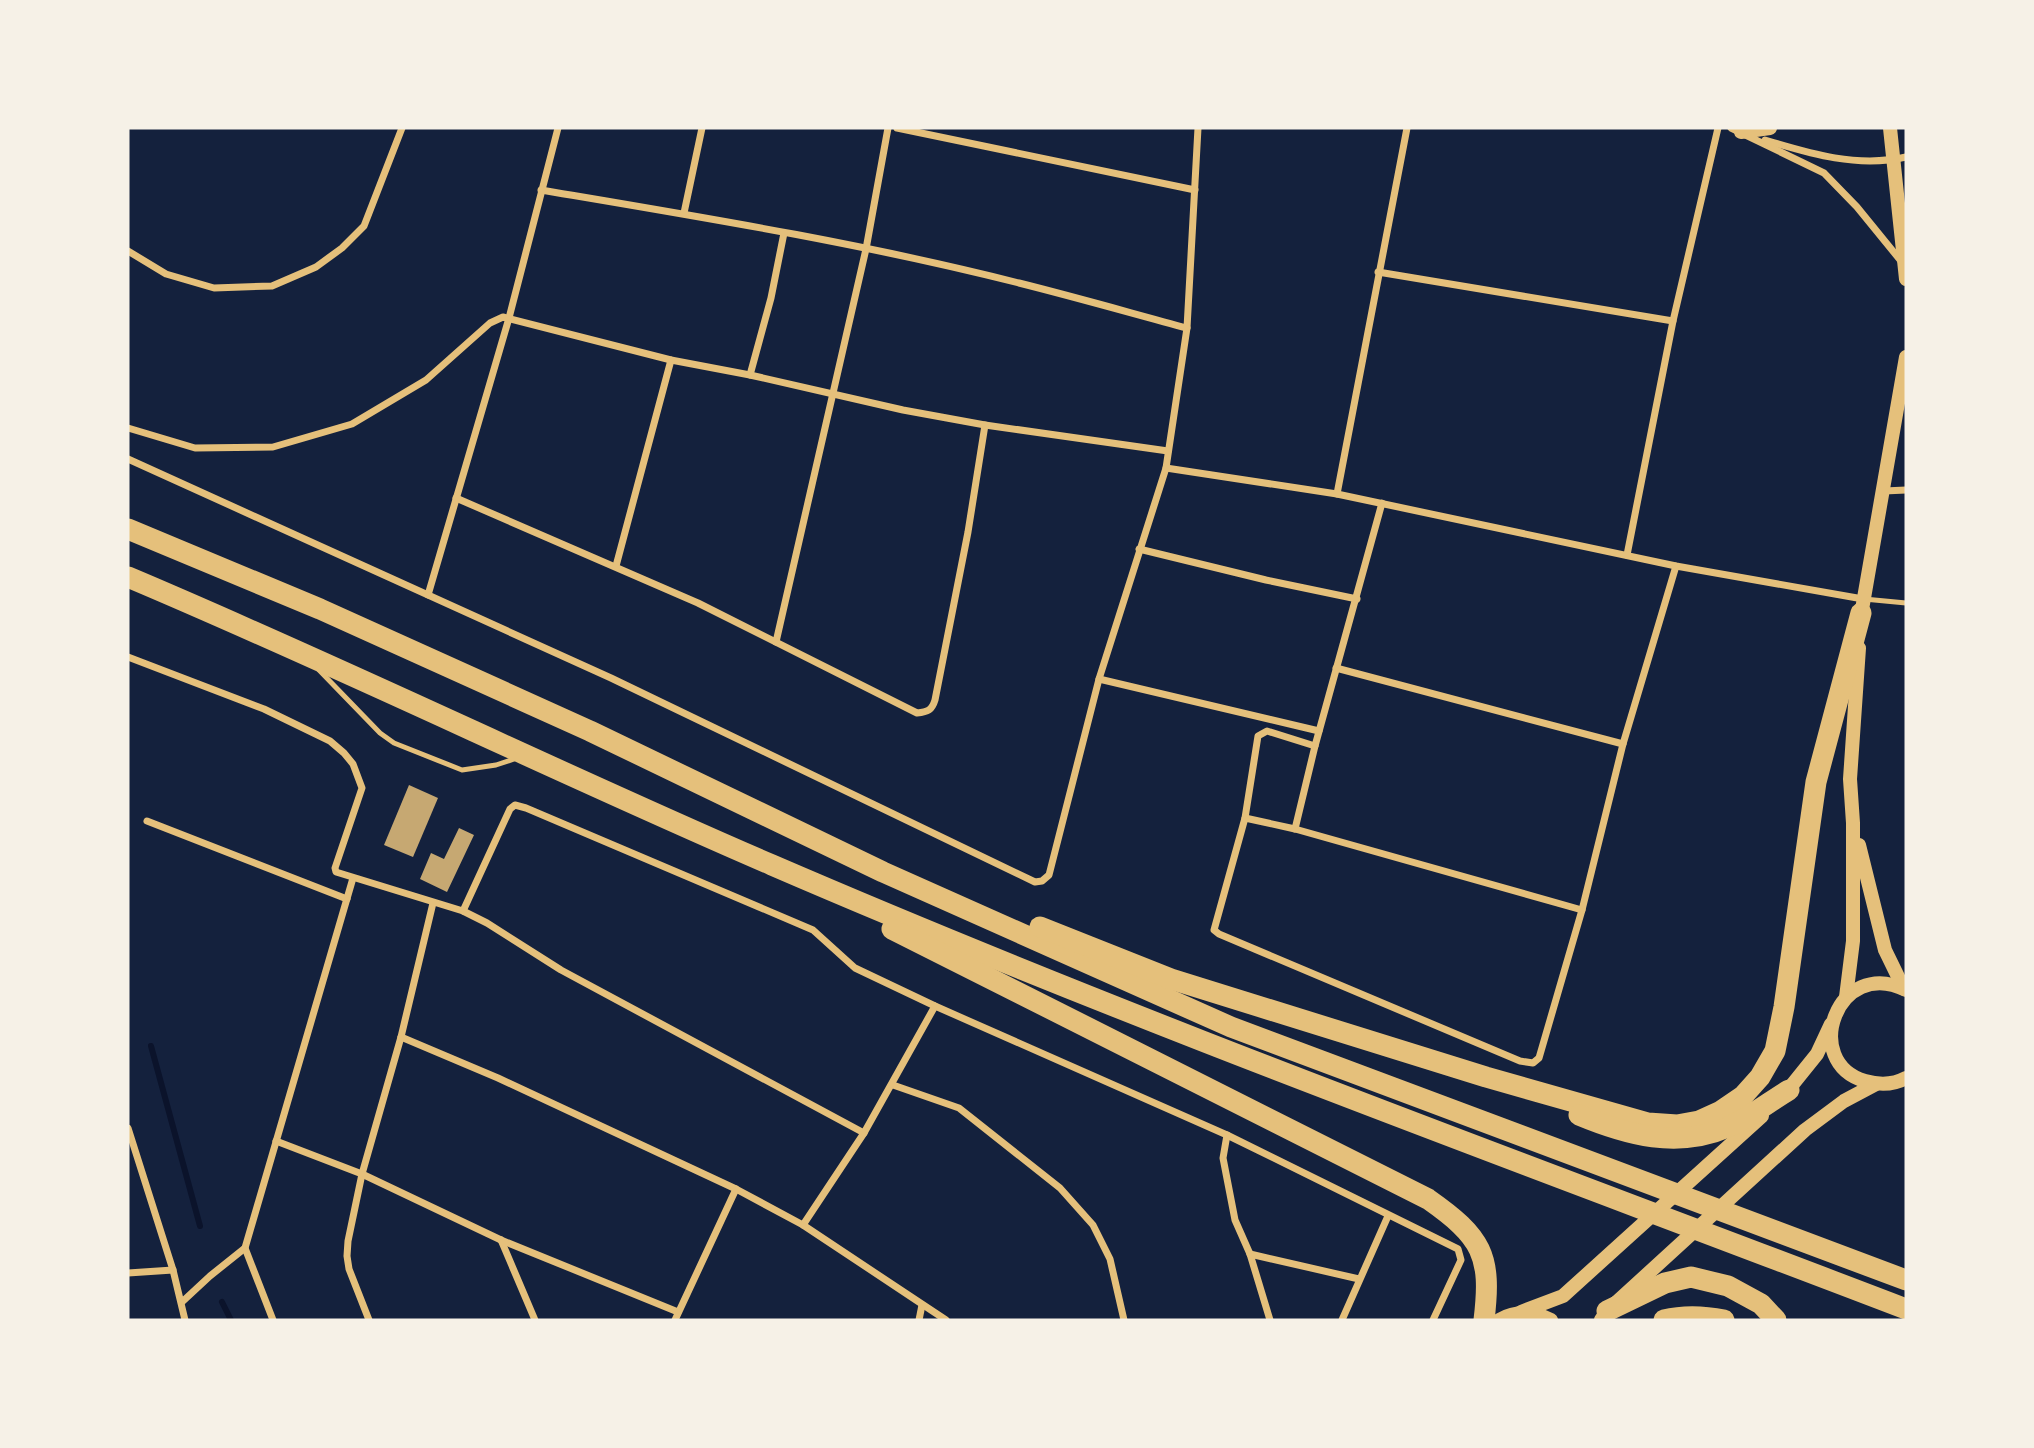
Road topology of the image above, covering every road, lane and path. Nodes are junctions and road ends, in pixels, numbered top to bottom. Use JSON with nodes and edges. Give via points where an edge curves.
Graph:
{"nodes":[{"id":1,"x":402,"y":128,"type":"edge"},
{"id":2,"x":558,"y":128,"type":"edge"},
{"id":3,"x":702,"y":128,"type":"edge"},
{"id":4,"x":888,"y":128,"type":"edge"},
{"id":5,"x":897,"y":128,"type":"edge"},
{"id":6,"x":1198,"y":128,"type":"edge"},
{"id":7,"x":1407,"y":128,"type":"edge"},
{"id":8,"x":1718,"y":128,"type":"edge"},
{"id":9,"x":1770,"y":128,"type":"edge"},
{"id":10,"x":1890,"y":128,"type":"edge"},
{"id":11,"x":1736,"y":130,"type":"edge"},
{"id":12,"x":1900,"y":158,"type":"edge"},
{"id":13,"x":541,"y":190,"type":"junction"},
{"id":14,"x":1195,"y":190,"type":"junction"},
{"id":15,"x":684,"y":213,"type":"junction"},
{"id":16,"x":784,"y":233,"type":"junction"},
{"id":17,"x":866,"y":249,"type":"junction"},
{"id":18,"x":128,"y":251,"type":"edge"},
{"id":19,"x":1905,"y":267,"type":"edge"},
{"id":20,"x":1378,"y":272,"type":"junction"},
{"id":21,"x":1906,"y":279,"type":"edge"},
{"id":22,"x":509,"y":318,"type":"junction"},
{"id":23,"x":1673,"y":321,"type":"junction"},
{"id":24,"x":1187,"y":328,"type":"junction"},
{"id":25,"x":671,"y":360,"type":"junction"},
{"id":26,"x":1906,"y":365,"type":"edge"},
{"id":27,"x":750,"y":375,"type":"junction"},
{"id":28,"x":833,"y":395,"type":"junction"},
{"id":29,"x":985,"y":425,"type":"junction"},
{"id":30,"x":128,"y":428,"type":"edge"},
{"id":31,"x":1168,"y":451,"type":"junction"},
{"id":32,"x":128,"y":460,"type":"edge"},
{"id":33,"x":1166,"y":468,"type":"junction"},
{"id":34,"x":1906,"y":490,"type":"edge"},
{"id":35,"x":1884,"y":491,"type":"junction"},
{"id":36,"x":1337,"y":494,"type":"junction"},
{"id":37,"x":456,"y":498,"type":"junction"},
{"id":38,"x":1382,"y":503,"type":"junction"},
{"id":39,"x":128,"y":529,"type":"edge"},
{"id":40,"x":1139,"y":549,"type":"junction"},
{"id":41,"x":1627,"y":555,"type":"junction"},
{"id":42,"x":616,"y":566,"type":"junction"},
{"id":43,"x":1676,"y":566,"type":"junction"},
{"id":44,"x":128,"y":577,"type":"edge"},
{"id":45,"x":428,"y":594,"type":"junction"},
{"id":46,"x":1357,"y":599,"type":"junction"},
{"id":47,"x":1906,"y":603,"type":"edge"},
{"id":48,"x":1862,"y":606,"type":"junction"},
{"id":49,"x":776,"y":642,"type":"junction"},
{"id":50,"x":128,"y":657,"type":"edge"},
{"id":51,"x":307,"y":657,"type":"junction"},
{"id":52,"x":1336,"y":668,"type":"junction"},
{"id":53,"x":1099,"y":679,"type":"junction"},
{"id":54,"x":1319,"y":731,"type":"junction"},
{"id":55,"x":1623,"y":744,"type":"junction"},
{"id":56,"x":1315,"y":746,"type":"junction"},
{"id":57,"x":525,"y":756,"type":"junction"},
{"id":58,"x":1245,"y":818,"type":"junction"},
{"id":59,"x":147,"y":821,"type":"dead end"},
{"id":60,"x":1853,"y":823,"type":"junction"},
{"id":61,"x":1295,"y":829,"type":"junction"},
{"id":62,"x":773,"y":866,"type":"junction"},
{"id":63,"x":883,"y":872,"type":"junction"},
{"id":64,"x":353,"y":878,"type":"junction"},
{"id":65,"x":346,"y":899,"type":"junction"},
{"id":66,"x":433,"y":903,"type":"junction"},
{"id":67,"x":1582,"y":910,"type":"junction"},
{"id":68,"x":463,"y":911,"type":"junction"},
{"id":69,"x":1905,"y":989,"type":"edge"},
{"id":70,"x":1846,"y":997,"type":"junction"},
{"id":71,"x":935,"y":1006,"type":"junction"},
{"id":72,"x":1831,"y":1024,"type":"junction"},
{"id":73,"x":401,"y":1037,"type":"junction"},
{"id":74,"x":1486,"y":1077,"type":"junction"},
{"id":75,"x":1906,"y":1077,"type":"edge"},
{"id":76,"x":1876,"y":1084,"type":"junction"},
{"id":77,"x":893,"y":1085,"type":"junction"},
{"id":78,"x":1789,"y":1090,"type":"junction"},
{"id":79,"x":128,"y":1128,"type":"edge"},
{"id":80,"x":864,"y":1133,"type":"junction"},
{"id":81,"x":1227,"y":1135,"type":"junction"},
{"id":82,"x":276,"y":1141,"type":"junction"},
{"id":83,"x":131,"y":1148,"type":"edge"},
{"id":84,"x":362,"y":1174,"type":"junction"},
{"id":85,"x":736,"y":1189,"type":"junction"},
{"id":86,"x":1388,"y":1216,"type":"junction"},
{"id":87,"x":803,"y":1226,"type":"junction"},
{"id":88,"x":500,"y":1240,"type":"junction"},
{"id":89,"x":245,"y":1248,"type":"junction"},
{"id":90,"x":1250,"y":1254,"type":"junction"},
{"id":91,"x":173,"y":1270,"type":"junction"},
{"id":92,"x":128,"y":1273,"type":"edge"},
{"id":93,"x":1359,"y":1279,"type":"junction"},
{"id":94,"x":1906,"y":1280,"type":"edge"},
{"id":95,"x":182,"y":1303,"type":"junction"},
{"id":96,"x":922,"y":1305,"type":"junction"},
{"id":97,"x":1906,"y":1308,"type":"edge"},
{"id":98,"x":678,"y":1312,"type":"junction"},
{"id":99,"x":1521,"y":1312,"type":"junction"},
{"id":100,"x":1604,"y":1316,"type":"edge"},
{"id":101,"x":185,"y":1320,"type":"edge"},
{"id":102,"x":273,"y":1320,"type":"edge"},
{"id":103,"x":369,"y":1320,"type":"edge"},
{"id":104,"x":535,"y":1320,"type":"edge"},
{"id":105,"x":675,"y":1320,"type":"edge"},
{"id":106,"x":919,"y":1320,"type":"edge"},
{"id":107,"x":946,"y":1320,"type":"edge"},
{"id":108,"x":1124,"y":1320,"type":"edge"},
{"id":109,"x":1270,"y":1320,"type":"edge"},
{"id":110,"x":1342,"y":1320,"type":"edge"},
{"id":111,"x":1433,"y":1320,"type":"edge"},
{"id":112,"x":1484,"y":1320,"type":"edge"},
{"id":113,"x":1499,"y":1320,"type":"edge"},
{"id":114,"x":1551,"y":1320,"type":"edge"},
{"id":115,"x":1664,"y":1320,"type":"edge"},
{"id":116,"x":1724,"y":1320,"type":"edge"},
{"id":117,"x":1776,"y":1320,"type":"edge"}],
"edges":[{"from":1,"to":18,"type":"street","via":[[364,226],[316,267],[272,286],[214,288],[166,274]]},
{"from":2,"to":13,"type":"street"},
{"from":3,"to":15,"type":"street"},
{"from":4,"to":17,"type":"street"},
{"from":5,"to":14,"type":"street"},
{"from":6,"to":14,"type":"street"},
{"from":7,"to":20,"type":"street"},
{"from":8,"to":23,"type":"street"},
{"from":9,"to":11,"type":"main road"},
{"from":10,"to":12,"type":"main road"},
{"from":11,"to":12,"type":"street","via":[[1837,159]]},
{"from":11,"to":19,"type":"street","via":[[1824,173]]},
{"from":12,"to":19,"type":"main road"},
{"from":13,"to":15,"type":"street"},
{"from":13,"to":22,"type":"street"},
{"from":14,"to":24,"type":"street"},
{"from":15,"to":16,"type":"street"},
{"from":16,"to":17,"type":"street"},
{"from":16,"to":27,"type":"street"},
{"from":17,"to":24,"type":"street","via":[[1017,282]]},
{"from":17,"to":28,"type":"street"},
{"from":19,"to":21,"type":"main road"},
{"from":20,"to":23,"type":"street"},
{"from":20,"to":36,"type":"street"},
{"from":22,"to":25,"type":"street"},
{"from":22,"to":30,"type":"street","via":[[498,317],[426,380],[352,424],[273,447],[195,449]]},
{"from":22,"to":37,"type":"street"},
{"from":23,"to":41,"type":"street"},
{"from":24,"to":31,"type":"street"},
{"from":25,"to":27,"type":"street"},
{"from":25,"to":42,"type":"street"},
{"from":26,"to":35,"type":"main road"},
{"from":27,"to":28,"type":"street"},
{"from":28,"to":29,"type":"street"},
{"from":28,"to":49,"type":"street"},
{"from":29,"to":31,"type":"street"},
{"from":29,"to":49,"type":"street","via":[[933,707],[917,713]]},
{"from":31,"to":33,"type":"street"},
{"from":32,"to":45,"type":"street"},
{"from":33,"to":36,"type":"street"},
{"from":33,"to":40,"type":"street"},
{"from":34,"to":35,"type":"street"},
{"from":35,"to":48,"type":"main road"},
{"from":36,"to":38,"type":"street"},
{"from":37,"to":42,"type":"street"},
{"from":37,"to":45,"type":"street"},
{"from":38,"to":41,"type":"street"},
{"from":38,"to":46,"type":"street"},
{"from":39,"to":63,"type":"highway","via":[[320,609],[578,726]]},
{"from":40,"to":46,"type":"street"},
{"from":40,"to":53,"type":"street"},
{"from":41,"to":43,"type":"street"},
{"from":42,"to":49,"type":"street"},
{"from":43,"to":48,"type":"street"},
{"from":43,"to":55,"type":"street"},
{"from":44,"to":51,"type":"highway"},
{"from":45,"to":53,"type":"street","via":[[1035,882],[1049,875]]},
{"from":46,"to":52,"type":"street"},
{"from":47,"to":48,"type":"lane"},
{"from":48,"to":60,"type":"main road","via":[[1851,756]]},
{"from":48,"to":74,"type":"highway","via":[[1816,782],[1775,1051],[1760,1077],[1721,1111],[1677,1125],[1648,1123]]},
{"from":50,"to":64,"type":"street","via":[[264,709],[330,741],[344,753],[362,788],[335,870]]},
{"from":51,"to":57,"type":"highway"},
{"from":51,"to":57,"type":"lane","via":[[394,743],[462,770]]},
{"from":52,"to":54,"type":"street"},
{"from":52,"to":55,"type":"street"},
{"from":53,"to":54,"type":"street"},
{"from":54,"to":56,"type":"street"},
{"from":55,"to":67,"type":"street"},
{"from":56,"to":58,"type":"street","via":[[1267,731],[1258,736]]},
{"from":56,"to":61,"type":"street"},
{"from":57,"to":62,"type":"highway"},
{"from":58,"to":61,"type":"street"},
{"from":58,"to":67,"type":"street","via":[[1214,930],[1520,1061],[1533,1063],[1539,1058]]},
{"from":59,"to":65,"type":"street"},
{"from":60,"to":69,"type":"main road","via":[[1885,950]]},
{"from":60,"to":70,"type":"main road","via":[[1853,941]]},
{"from":61,"to":67,"type":"street"},
{"from":62,"to":97,"type":"highway","via":[[1272,1068]]},
{"from":62,"to":112,"type":"highway","via":[[1428,1199],[1467,1231],[1481,1251],[1488,1287]]},
{"from":63,"to":74,"type":"highway","via":[[1171,979]]},
{"from":63,"to":94,"type":"highway","via":[[1231,1027]]},
{"from":64,"to":65,"type":"street"},
{"from":64,"to":66,"type":"street"},
{"from":65,"to":82,"type":"street"},
{"from":66,"to":68,"type":"street"},
{"from":66,"to":73,"type":"street"},
{"from":68,"to":71,"type":"street","via":[[506,816],[515,805],[521,806],[813,930],[855,968]]},
{"from":68,"to":80,"type":"street","via":[[561,970]]},
{"from":69,"to":70,"type":"main road","via":[[1874,983]]},
{"from":70,"to":72,"type":"main road"},
{"from":71,"to":77,"type":"street"},
{"from":71,"to":81,"type":"street"},
{"from":72,"to":76,"type":"main road","via":[[1831,1041],[1846,1070]]},
{"from":72,"to":78,"type":"main road","via":[[1817,1054]]},
{"from":73,"to":84,"type":"street"},
{"from":73,"to":85,"type":"street"},
{"from":74,"to":78,"type":"highway","via":[[1612,1129],[1645,1137],[1701,1136],[1729,1127]]},
{"from":75,"to":76,"type":"main road"},
{"from":76,"to":100,"type":"main road","via":[[1805,1130]]},
{"from":77,"to":80,"type":"street"},
{"from":77,"to":108,"type":"street","via":[[959,1108],[1060,1188],[1093,1225],[1110,1259]]},
{"from":78,"to":99,"type":"main road","via":[[1563,1296]]},
{"from":79,"to":83,"type":"street"},
{"from":80,"to":87,"type":"street"},
{"from":81,"to":86,"type":"street"},
{"from":81,"to":90,"type":"street","via":[[1223,1158],[1234,1220]]},
{"from":82,"to":84,"type":"street"},
{"from":82,"to":89,"type":"street"},
{"from":83,"to":91,"type":"street"},
{"from":84,"to":88,"type":"street"},
{"from":84,"to":103,"type":"street","via":[[346,1256]]},
{"from":85,"to":87,"type":"street"},
{"from":85,"to":98,"type":"street"},
{"from":86,"to":93,"type":"street"},
{"from":86,"to":111,"type":"street","via":[[1461,1254]]},
{"from":87,"to":96,"type":"street"},
{"from":88,"to":98,"type":"street"},
{"from":88,"to":104,"type":"street"},
{"from":89,"to":95,"type":"street"},
{"from":89,"to":102,"type":"street"},
{"from":90,"to":93,"type":"street"},
{"from":90,"to":109,"type":"street"},
{"from":91,"to":92,"type":"street"},
{"from":91,"to":95,"type":"street"},
{"from":93,"to":110,"type":"street"},
{"from":95,"to":101,"type":"street"},
{"from":96,"to":106,"type":"street"},
{"from":96,"to":107,"type":"street"},
{"from":98,"to":105,"type":"street"},
{"from":99,"to":113,"type":"main road"},
{"from":99,"to":114,"type":"main road"},
{"from":100,"to":117,"type":"highway","via":[[1665,1283],[1691,1277],[1728,1286],[1760,1304]]},
{"from":115,"to":116,"type":"highway","via":[[1705,1316]]}]}
